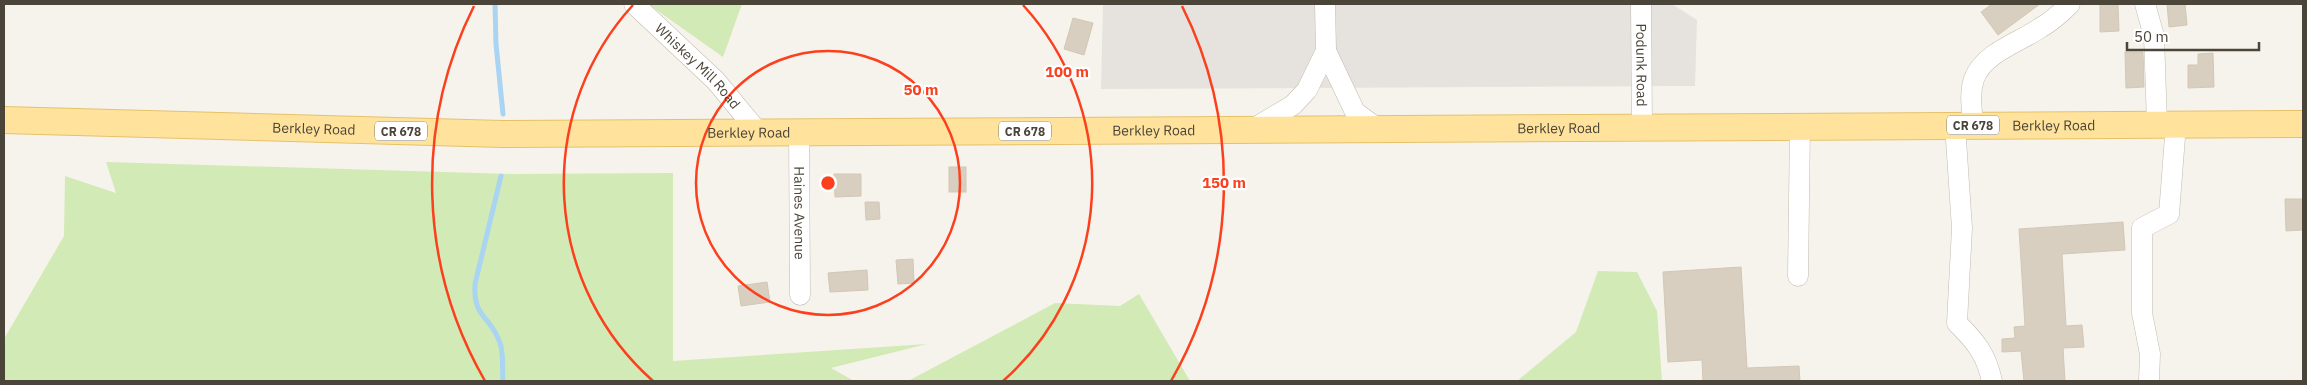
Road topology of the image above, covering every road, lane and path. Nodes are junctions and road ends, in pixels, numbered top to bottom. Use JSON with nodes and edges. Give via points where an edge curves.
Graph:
{"nodes":[{"id":1,"x":634,"y":4,"type":"edge"},
{"id":2,"x":1325,"y":4,"type":"edge"},
{"id":3,"x":1641,"y":4,"type":"edge"},
{"id":4,"x":2070,"y":4,"type":"edge"},
{"id":5,"x":2145,"y":4,"type":"edge"},
{"id":6,"x":1326,"y":51,"type":"junction"},
{"id":7,"x":2303,"y":110,"type":"edge"},
{"id":8,"x":4,"y":120,"type":"edge"},
{"id":9,"x":2166,"y":124,"type":"junction"},
{"id":10,"x":2205,"y":124,"type":"junction"},
{"id":11,"x":2303,"y":124,"type":"edge"},
{"id":12,"x":1964,"y":125,"type":"junction"},
{"id":13,"x":1800,"y":126,"type":"junction"},
{"id":14,"x":1642,"y":128,"type":"junction"},
{"id":15,"x":1251,"y":130,"type":"junction"},
{"id":16,"x":1380,"y":130,"type":"junction"},
{"id":17,"x":758,"y":132,"type":"junction"},
{"id":18,"x":799,"y":132,"type":"junction"},
{"id":19,"x":1798,"y":276,"type":"dead end"},
{"id":20,"x":800,"y":295,"type":"dead end"},
{"id":21,"x":1992,"y":381,"type":"edge"},
{"id":22,"x":2149,"y":381,"type":"edge"}],
"edges":[{"from":1,"to":17,"type":"street","name":"Whiskey Mill Road","via":[[716,81]]},
{"from":2,"to":6,"type":"street"},
{"from":3,"to":14,"type":"street","name":"Podunk Road"},
{"from":4,"to":12,"type":"street","via":[[2041,28],[1987,61],[1975,77]]},
{"from":5,"to":9,"type":"street","via":[[2154,36]]},
{"from":6,"to":15,"type":"street","via":[[1307,90],[1293,105]]},
{"from":6,"to":16,"type":"street","via":[[1355,112]]},
{"from":7,"to":10,"type":"main road","via":[[2244,111]]},
{"from":8,"to":17,"type":"main road","name":"Berkley Road","number":"CR 678","via":[[503,134]]},
{"from":9,"to":10,"type":"main road","name":"Berkley Road","number":"CR 678"},
{"from":9,"to":12,"type":"main road","name":"Berkley Road","number":"CR 678"},
{"from":9,"to":22,"type":"street","via":[[2169,214],[2142,228],[2142,313],[2150,354]]},
{"from":10,"to":11,"type":"main road","name":"Berkley Road","number":"CR 678"},
{"from":12,"to":13,"type":"main road","name":"Berkley Road","number":"CR 678"},
{"from":12,"to":21,"type":"street","via":[[1957,322],[1977,343],[1988,362]]},
{"from":13,"to":14,"type":"main road","name":"Berkley Road","number":"CR 678"},
{"from":13,"to":19,"type":"street"},
{"from":14,"to":16,"type":"main road","name":"Berkley Road","number":"CR 678"},
{"from":15,"to":16,"type":"main road","name":"Berkley Road","number":"CR 678"},
{"from":15,"to":18,"type":"main road","name":"Berkley Road","number":"CR 678"},
{"from":17,"to":18,"type":"main road","name":"Berkley Road","number":"CR 678"},
{"from":18,"to":20,"type":"street","name":"Haines Avenue"}]}
